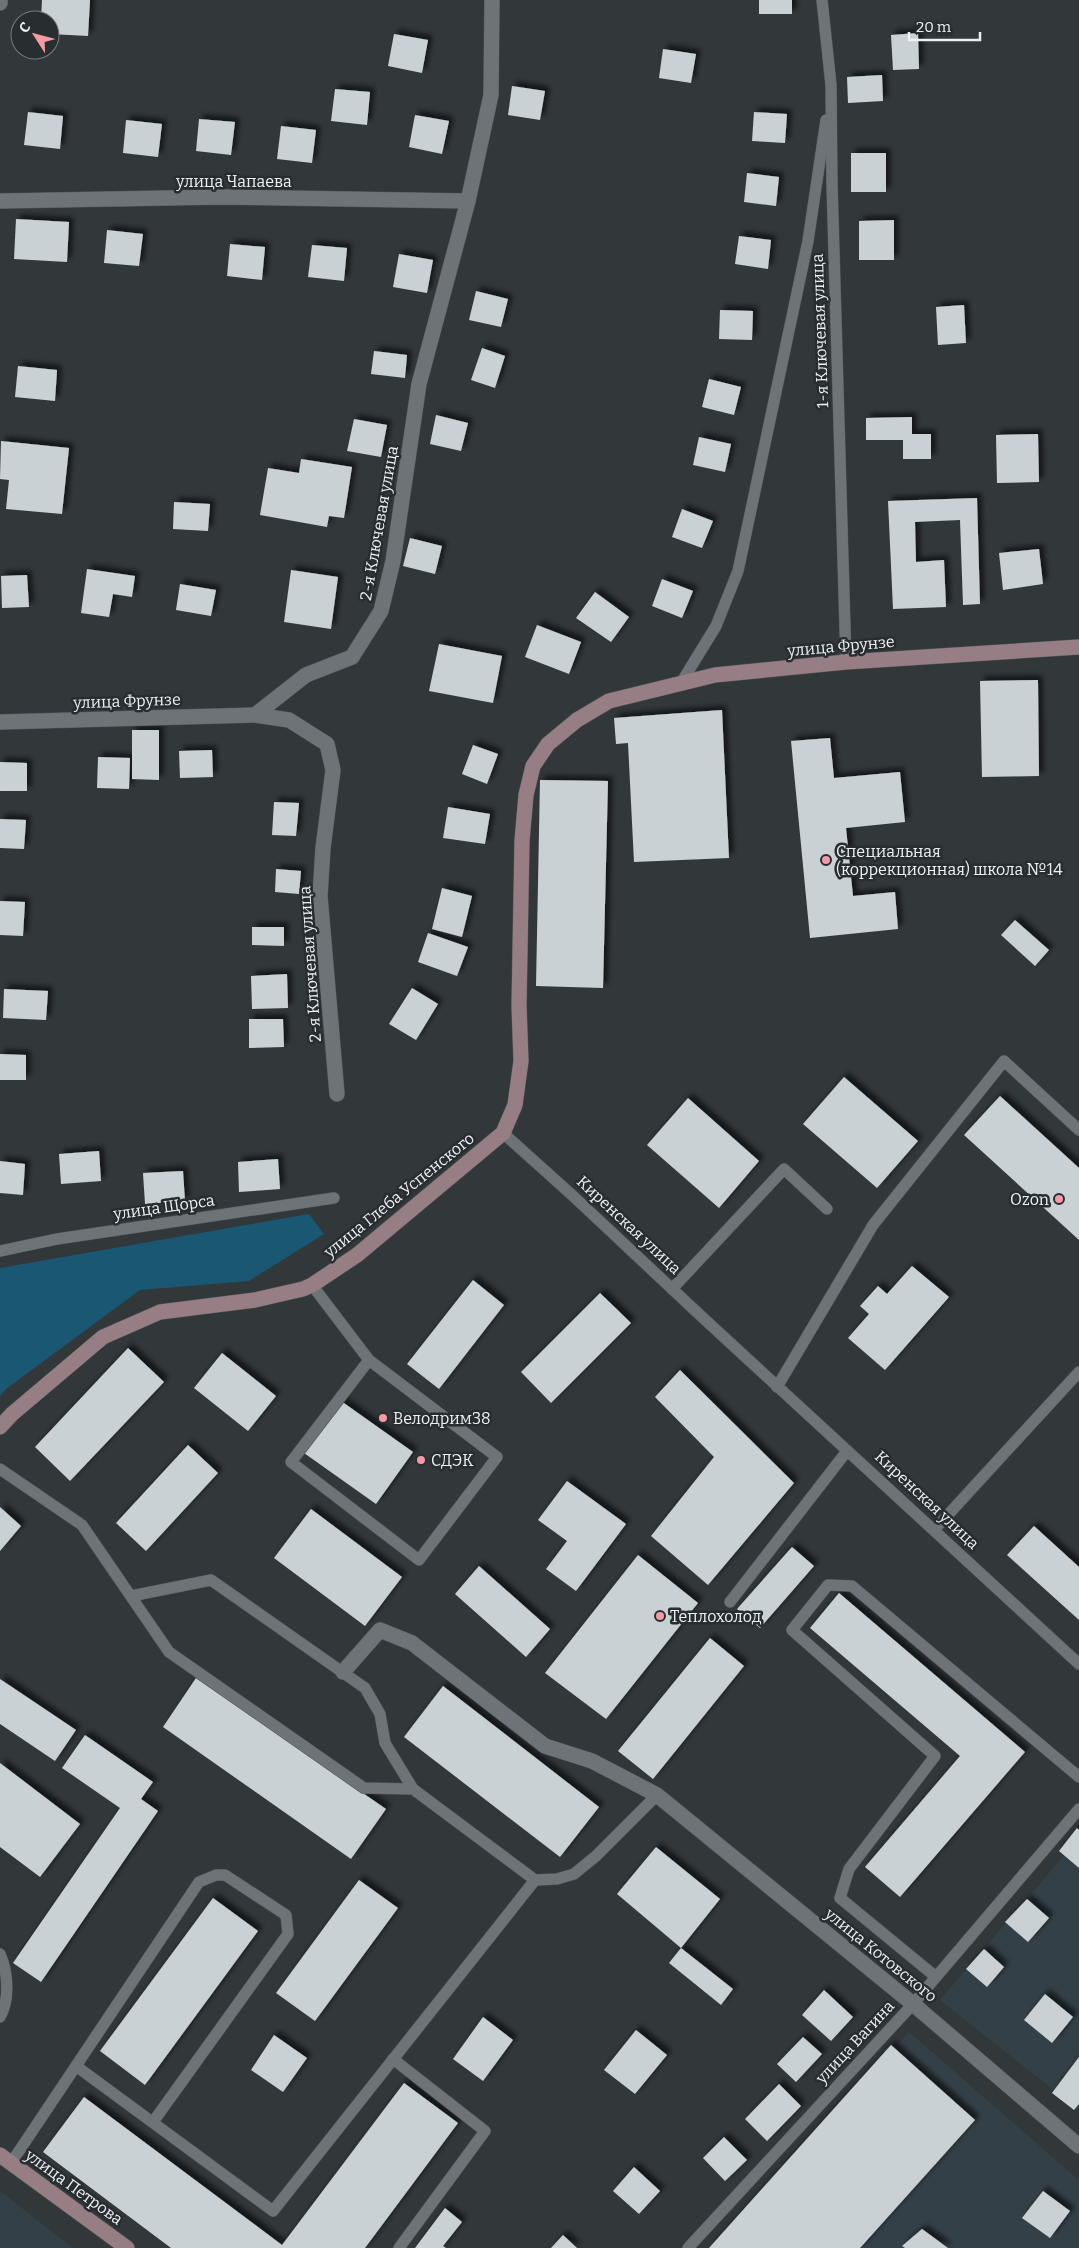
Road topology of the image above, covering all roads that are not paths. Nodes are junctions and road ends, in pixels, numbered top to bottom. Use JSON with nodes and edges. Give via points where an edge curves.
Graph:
{"nodes":[{"id":1,"x":492,"y":0,"type":"edge"},
{"id":2,"x":822,"y":0,"type":"edge"},
{"id":3,"x":831,"y":85,"type":"junction"},
{"id":4,"x":0,"y":201,"type":"edge"},
{"id":5,"x":468,"y":201,"type":"junction"},
{"id":6,"x":1079,"y":647,"type":"edge"},
{"id":7,"x":846,"y":662,"type":"junction"},
{"id":8,"x":681,"y":683,"type":"junction"},
{"id":9,"x":255,"y":715,"type":"junction"},
{"id":10,"x":0,"y":722,"type":"edge"},
{"id":11,"x":336,"y":1094,"type":"dead end"},
{"id":12,"x":1079,"y":1130,"type":"edge"},
{"id":13,"x":503,"y":1133,"type":"junction"},
{"id":14,"x":334,"y":1198,"type":"dead end"},
{"id":15,"x":827,"y":1209,"type":"dead end"},
{"id":16,"x":0,"y":1251,"type":"edge"},
{"id":17,"x":312,"y":1285,"type":"junction"},
{"id":18,"x":672,"y":1289,"type":"junction"},
{"id":19,"x":369,"y":1360,"type":"junction"},
{"id":20,"x":1079,"y":1372,"type":"edge"},
{"id":21,"x":777,"y":1387,"type":"junction"},
{"id":22,"x":0,"y":1427,"type":"edge"},
{"id":23,"x":847,"y":1450,"type":"junction"},
{"id":24,"x":0,"y":1469,"type":"edge"},
{"id":25,"x":934,"y":1530,"type":"junction"},
{"id":26,"x":131,"y":1596,"type":"junction"},
{"id":27,"x":730,"y":1602,"type":"dead end"},
{"id":28,"x":1079,"y":1664,"type":"edge"},
{"id":29,"x":343,"y":1672,"type":"junction"},
{"id":30,"x":1079,"y":1778,"type":"edge"},
{"id":31,"x":413,"y":1789,"type":"junction"},
{"id":32,"x":657,"y":1795,"type":"junction"},
{"id":33,"x":1079,"y":1809,"type":"edge"},
{"id":34,"x":535,"y":1880,"type":"junction"},
{"id":35,"x":0,"y":1954,"type":"edge"},
{"id":36,"x":936,"y":1977,"type":"junction"},
{"id":37,"x":913,"y":2004,"type":"junction"},
{"id":38,"x":0,"y":2016,"type":"edge"},
{"id":39,"x":393,"y":2059,"type":"junction"},
{"id":40,"x":76,"y":2066,"type":"junction"},
{"id":41,"x":153,"y":2122,"type":"junction"},
{"id":42,"x":1079,"y":2146,"type":"edge"},
{"id":43,"x":6,"y":2159,"type":"edge"},
{"id":44,"x":127,"y":2248,"type":"edge"},
{"id":45,"x":399,"y":2248,"type":"edge"},
{"id":46,"x":688,"y":2248,"type":"edge"}],
"edges":[{"from":1,"to":5,"type":"street","name":"2-я Ключевая улица","via":[[491,95]]},
{"from":2,"to":3,"type":"lane","name":"1-я Ключевая улица"},
{"from":3,"to":7,"type":"lane","name":"1-я Ключевая улица"},
{"from":3,"to":8,"type":"lane","via":[[808,241],[738,571],[716,626]]},
{"from":4,"to":5,"type":"street","name":"улица Чапаева","via":[[222,197]]},
{"from":5,"to":9,"type":"street","name":"2-я Ключевая улица","via":[[419,384],[393,561],[381,611],[352,657],[306,675]]},
{"from":6,"to":7,"type":"street","name":"улица Фрунзе"},
{"from":7,"to":8,"type":"street","name":"улица Фрунзе","via":[[716,675]]},
{"from":8,"to":13,"type":"street","name":"улица Фрунзе","via":[[609,701],[577,720],[548,744],[533,766],[526,795],[522,850],[521,1061],[514,1105]]},
{"from":9,"to":10,"type":"street","name":"улица Фрунзе"},
{"from":9,"to":11,"type":"street","name":"2-я Ключевая улица","via":[[289,720],[327,744],[333,770],[320,896]]},
{"from":12,"to":21,"type":"lane","via":[[1004,1061],[873,1225]]},
{"from":13,"to":17,"type":"street","name":"улица Глеба Успенского","via":[[357,1255]]},
{"from":13,"to":18,"type":"lane","name":"Киренская улица"},
{"from":14,"to":16,"type":"lane","name":"улица Щорса","via":[[56,1239]]},
{"from":15,"to":18,"type":"lane","via":[[784,1169]]},
{"from":17,"to":19,"type":"lane"},
{"from":17,"to":22,"type":"street","name":"улица Глеба Успенского","via":[[255,1300],[160,1312],[103,1336]]},
{"from":18,"to":21,"type":"lane","name":"Киренская улица"},
{"from":19,"to":19,"type":"lane","via":[[291,1462],[419,1560],[497,1458]]},
{"from":20,"to":25,"type":"lane"},
{"from":21,"to":23,"type":"lane","name":"Киренская улица"},
{"from":23,"to":25,"type":"lane","name":"Киренская улица"},
{"from":23,"to":27,"type":"lane"},
{"from":24,"to":26,"type":"lane","via":[[82,1525]]},
{"from":25,"to":28,"type":"lane","name":"Киренская улица"},
{"from":26,"to":29,"type":"lane","via":[[211,1580]]},
{"from":26,"to":31,"type":"lane","via":[[169,1652],[364,1788]]},
{"from":29,"to":31,"type":"lane","via":[[366,1688],[380,1714],[385,1743]]},
{"from":29,"to":32,"type":"street","name":"улица Котовского","via":[[380,1630],[412,1643],[545,1746],[592,1761]]},
{"from":30,"to":36,"type":"lane","via":[[852,1586],[828,1585],[792,1630],[934,1756],[849,1869],[840,1898]]},
{"from":31,"to":34,"type":"lane"},
{"from":32,"to":34,"type":"lane","via":[[574,1874]]},
{"from":32,"to":37,"type":"street","name":"улица Котовского"},
{"from":33,"to":36,"type":"lane","name":"улица Вагина"},
{"from":34,"to":39,"type":"lane"},
{"from":35,"to":38,"type":"lane","via":[[5,1966],[6,2007]]},
{"from":36,"to":37,"type":"lane","name":"улица Вагина"},
{"from":37,"to":42,"type":"street","name":"улица Котовского"},
{"from":37,"to":46,"type":"lane","name":"улица Вагина"},
{"from":39,"to":41,"type":"lane","via":[[273,2211]]},
{"from":39,"to":45,"type":"lane","via":[[485,2131]]},
{"from":40,"to":41,"type":"lane"},
{"from":40,"to":41,"type":"lane","via":[[199,1882],[225,1874],[286,1915],[288,1934]]},
{"from":40,"to":43,"type":"lane"},
{"from":43,"to":44,"type":"street","name":"улица Петрова"}]}
